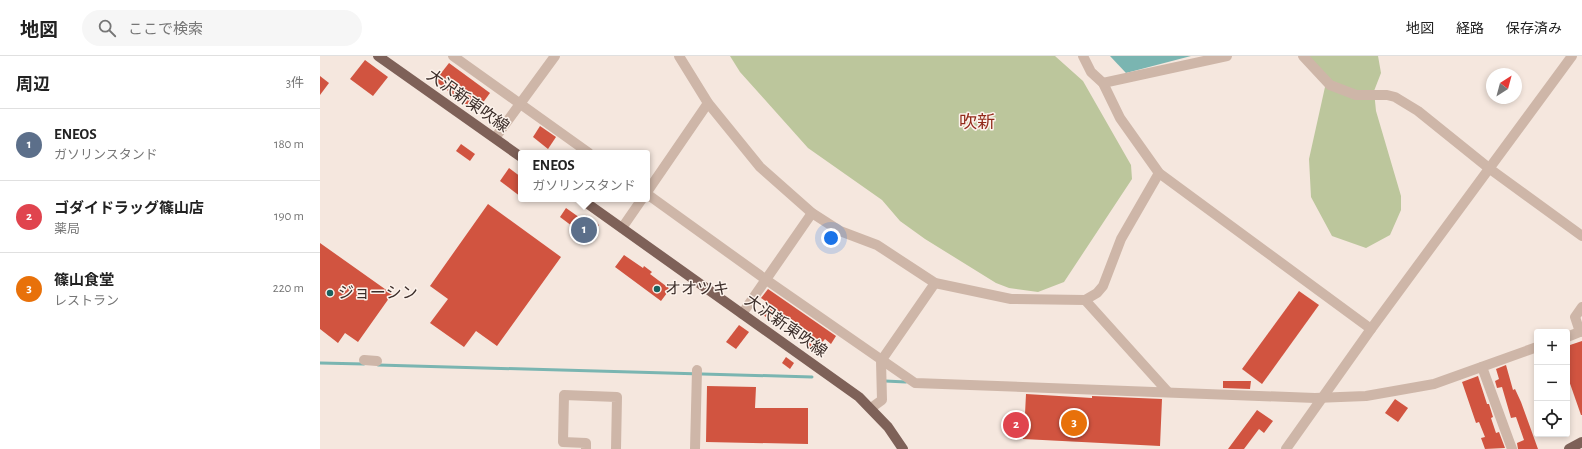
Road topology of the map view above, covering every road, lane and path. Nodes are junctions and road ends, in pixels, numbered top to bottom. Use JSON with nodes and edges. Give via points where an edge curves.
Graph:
{"nodes":[{"id":1,"x":378,"y":56,"type":"edge"},
{"id":2,"x":453,"y":56,"type":"edge"},
{"id":3,"x":555,"y":56,"type":"edge"},
{"id":4,"x":679,"y":56,"type":"edge"},
{"id":5,"x":1083,"y":56,"type":"edge"},
{"id":6,"x":1226,"y":56,"type":"edge"},
{"id":7,"x":1303,"y":56,"type":"edge"},
{"id":8,"x":1572,"y":56,"type":"edge"},
{"id":9,"x":1103,"y":83,"type":"junction"},
{"id":10,"x":708,"y":103,"type":"junction"},
{"id":11,"x":521,"y":104,"type":"junction"},
{"id":12,"x":495,"y":138,"type":"junction"},
{"id":13,"x":585,"y":150,"type":"edge"},
{"id":14,"x":518,"y":154,"type":"edge"},
{"id":15,"x":1490,"y":169,"type":"junction"},
{"id":16,"x":1159,"y":173,"type":"junction"},
{"id":17,"x":650,"y":189,"type":"edge"},
{"id":18,"x":650,"y":195,"type":"edge"},
{"id":19,"x":585,"y":202,"type":"edge"},
{"id":20,"x":640,"y":202,"type":"edge"},
{"id":21,"x":812,"y":213,"type":"junction"},
{"id":22,"x":622,"y":228,"type":"junction"},
{"id":23,"x":1582,"y":236,"type":"edge"},
{"id":24,"x":765,"y":279,"type":"junction"},
{"id":25,"x":935,"y":283,"type":"junction"},
{"id":26,"x":1085,"y":300,"type":"junction"},
{"id":27,"x":1582,"y":307,"type":"edge"},
{"id":28,"x":742,"y":314,"type":"junction"},
{"id":29,"x":1371,"y":329,"type":"junction"},
{"id":30,"x":1581,"y":332,"type":"edge"},
{"id":31,"x":1570,"y":336,"type":"edge"},
{"id":32,"x":1534,"y":349,"type":"edge"},
{"id":33,"x":364,"y":360,"type":"dead end"},
{"id":34,"x":377,"y":361,"type":"dead end"},
{"id":35,"x":882,"y":361,"type":"junction"},
{"id":36,"x":1482,"y":367,"type":"junction"},
{"id":37,"x":698,"y":370,"type":"dead end"},
{"id":38,"x":1168,"y":392,"type":"junction"},
{"id":39,"x":1323,"y":397,"type":"junction"},
{"id":40,"x":871,"y":408,"type":"junction"},
{"id":41,"x":1582,"y":442,"type":"edge"},
{"id":42,"x":586,"y":449,"type":"edge"},
{"id":43,"x":616,"y":449,"type":"edge"},
{"id":44,"x":695,"y":449,"type":"edge"},
{"id":45,"x":903,"y":449,"type":"edge"},
{"id":46,"x":1286,"y":449,"type":"edge"},
{"id":47,"x":1512,"y":449,"type":"edge"},
{"id":48,"x":1570,"y":449,"type":"edge"}],
"edges":[{"from":1,"to":12,"type":"main road","name":"大沢新東吹線"},
{"from":2,"to":11,"type":"street"},
{"from":3,"to":11,"type":"street"},
{"from":4,"to":10,"type":"street"},
{"from":5,"to":9,"type":"street","via":[[1091,72]]},
{"from":6,"to":9,"type":"street"},
{"from":7,"to":15,"type":"street","via":[[1330,85],[1356,95],[1395,97]]},
{"from":8,"to":15,"type":"street"},
{"from":9,"to":16,"type":"street","via":[[1120,118]]},
{"from":10,"to":17,"type":"street"},
{"from":10,"to":21,"type":"street","via":[[760,167]]},
{"from":11,"to":12,"type":"street"},
{"from":11,"to":13,"type":"street"},
{"from":12,"to":14,"type":"main road","name":"大沢新東吹線"},
{"from":15,"to":23,"type":"street"},
{"from":15,"to":29,"type":"street"},
{"from":16,"to":26,"type":"street","via":[[1121,240],[1104,286]]},
{"from":16,"to":29,"type":"street"},
{"from":18,"to":24,"type":"street"},
{"from":19,"to":22,"type":"main road","name":"大沢新東吹線"},
{"from":20,"to":22,"type":"street"},
{"from":21,"to":24,"type":"street"},
{"from":21,"to":25,"type":"street","via":[[840,231],[877,245]]},
{"from":22,"to":28,"type":"main road","name":"大沢新東吹線"},
{"from":24,"to":28,"type":"street"},
{"from":24,"to":35,"type":"street"},
{"from":25,"to":26,"type":"street","via":[[1010,299]]},
{"from":25,"to":35,"type":"street"},
{"from":26,"to":38,"type":"street"},
{"from":27,"to":30,"type":"street","via":[[1575,317]]},
{"from":28,"to":40,"type":"main road","name":"大沢新東吹線"},
{"from":29,"to":39,"type":"street"},
{"from":30,"to":31,"type":"street"},
{"from":32,"to":36,"type":"street"},
{"from":33,"to":34,"type":"street"},
{"from":35,"to":38,"type":"street","via":[[915,383]]},
{"from":35,"to":40,"type":"street","via":[[882,400]]},
{"from":36,"to":39,"type":"street","via":[[1434,384],[1366,396]]},
{"from":36,"to":47,"type":"street"},
{"from":37,"to":44,"type":"street"},
{"from":38,"to":39,"type":"street"},
{"from":39,"to":46,"type":"street"},
{"from":40,"to":45,"type":"main road","name":"大沢新東吹線","via":[[888,426]]},
{"from":41,"to":48,"type":"main road"},
{"from":42,"to":43,"type":"street","via":[[586,444],[563,442],[564,395],[617,397]]}]}
